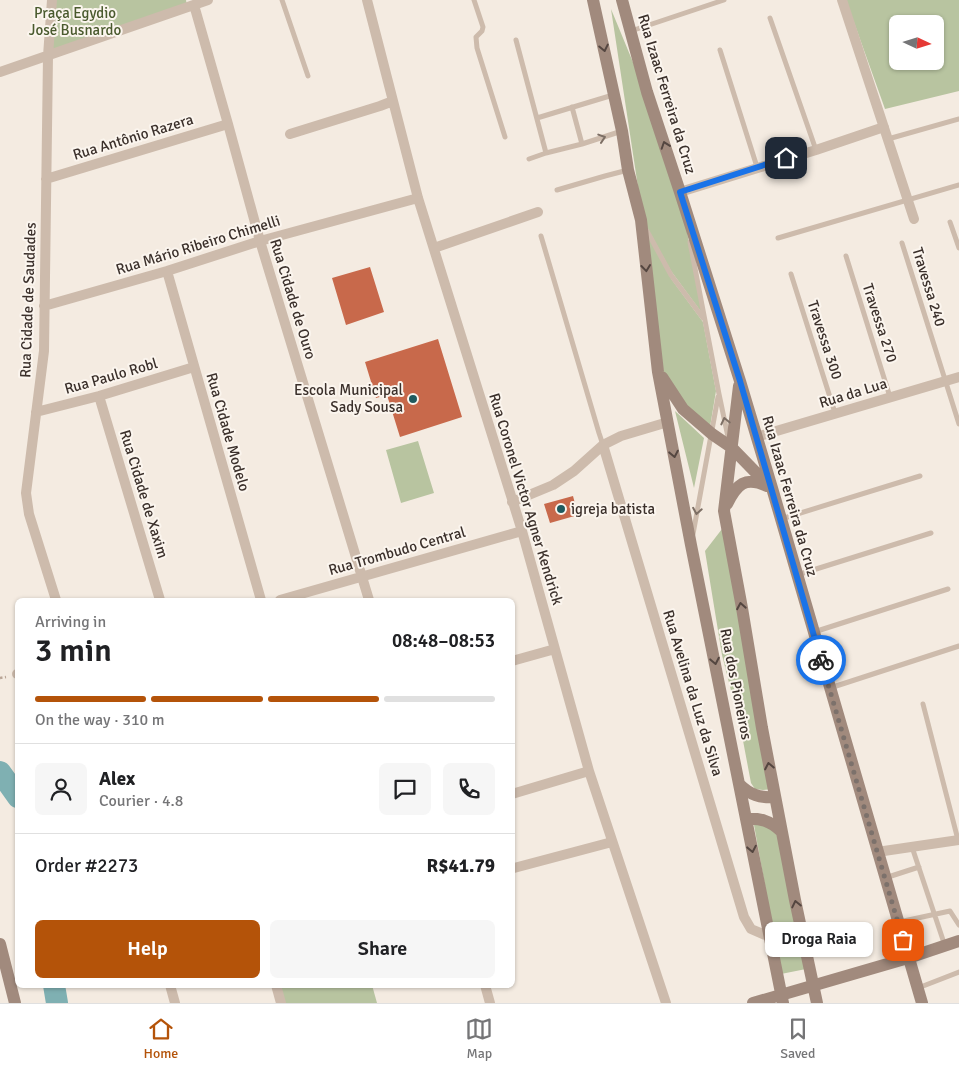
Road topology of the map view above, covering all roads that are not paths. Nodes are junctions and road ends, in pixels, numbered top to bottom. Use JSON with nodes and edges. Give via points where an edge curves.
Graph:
{"nodes":[{"id":1,"x":52,"y":0,"type":"edge"},
{"id":2,"x":208,"y":0,"type":"edge"},
{"id":3,"x":282,"y":0,"type":"edge"},
{"id":4,"x":367,"y":0,"type":"edge"},
{"id":5,"x":474,"y":0,"type":"edge"},
{"id":6,"x":594,"y":0,"type":"edge"},
{"id":7,"x":622,"y":0,"type":"edge"},
{"id":8,"x":724,"y":0,"type":"edge"},
{"id":9,"x":842,"y":0,"type":"edge"},
{"id":10,"x":194,"y":5,"type":"junction"},
{"id":11,"x":770,"y":18,"type":"dead end"},
{"id":12,"x":630,"y":31,"type":"junction"},
{"id":13,"x":516,"y":40,"type":"dead end"},
{"id":14,"x":720,"y":50,"type":"dead end"},
{"id":15,"x":48,"y":56,"type":"junction"},
{"id":16,"x":0,"y":72,"type":"edge"},
{"id":17,"x":308,"y":76,"type":"dead end"},
{"id":18,"x":614,"y":95,"type":"junction"},
{"id":19,"x":393,"y":101,"type":"junction"},
{"id":20,"x":572,"y":108,"type":"junction"},
{"id":21,"x":537,"y":118,"type":"junction"},
{"id":22,"x":959,"y":119,"type":"edge"},
{"id":23,"x":228,"y":124,"type":"junction"},
{"id":24,"x":884,"y":127,"type":"junction"},
{"id":25,"x":622,"y":132,"type":"junction"},
{"id":26,"x":290,"y":134,"type":"dead end"},
{"id":27,"x":505,"y":137,"type":"dead end"},
{"id":28,"x":887,"y":139,"type":"junction"},
{"id":29,"x":582,"y":144,"type":"junction"},
{"id":30,"x":816,"y":150,"type":"junction"},
{"id":31,"x":546,"y":153,"type":"junction"},
{"id":32,"x":529,"y":159,"type":"dead end"},
{"id":33,"x":757,"y":167,"type":"junction"},
{"id":34,"x":628,"y":170,"type":"junction"},
{"id":35,"x":46,"y":179,"type":"junction"},
{"id":36,"x":959,"y":185,"type":"edge"},
{"id":37,"x":557,"y":190,"type":"dead end"},
{"id":38,"x":680,"y":192,"type":"junction"},
{"id":39,"x":418,"y":198,"type":"junction"},
{"id":40,"x":908,"y":200,"type":"junction"},
{"id":41,"x":538,"y":212,"type":"dead end"},
{"id":42,"x":914,"y":219,"type":"dead end"},
{"id":43,"x":640,"y":220,"type":"junction"},
{"id":44,"x":950,"y":222,"type":"dead end"},
{"id":45,"x":540,"y":236,"type":"dead end"},
{"id":46,"x":778,"y":238,"type":"dead end"},
{"id":47,"x":260,"y":241,"type":"junction"},
{"id":48,"x":902,"y":243,"type":"dead end"},
{"id":49,"x":434,"y":248,"type":"junction"},
{"id":50,"x":959,"y":248,"type":"edge"},
{"id":51,"x":846,"y":256,"type":"dead end"},
{"id":52,"x":166,"y":271,"type":"junction"},
{"id":53,"x":791,"y":274,"type":"dead end"},
{"id":54,"x":44,"y":306,"type":"junction"},
{"id":55,"x":705,"y":320,"type":"junction"},
{"id":56,"x":194,"y":368,"type":"junction"},
{"id":57,"x":658,"y":372,"type":"junction"},
{"id":58,"x":959,"y":377,"type":"edge"},
{"id":59,"x":740,"y":381,"type":"junction"},
{"id":60,"x":946,"y":381,"type":"junction"},
{"id":61,"x":719,"y":394,"type":"junction"},
{"id":62,"x":99,"y":396,"type":"junction"},
{"id":63,"x":891,"y":397,"type":"junction"},
{"id":64,"x":36,"y":412,"type":"junction"},
{"id":65,"x":835,"y":414,"type":"junction"},
{"id":66,"x":668,"y":422,"type":"junction"},
{"id":67,"x":959,"y":424,"type":"edge"},
{"id":68,"x":712,"y":434,"type":"junction"},
{"id":69,"x":756,"y":437,"type":"junction"},
{"id":70,"x":604,"y":445,"type":"junction"},
{"id":71,"x":731,"y":447,"type":"junction"},
{"id":72,"x":920,"y":476,"type":"dead end"},
{"id":73,"x":772,"y":488,"type":"junction"},
{"id":74,"x":512,"y":502,"type":"junction"},
{"id":75,"x":724,"y":511,"type":"junction"},
{"id":76,"x":780,"y":519,"type":"junction"},
{"id":77,"x":522,"y":531,"type":"junction"},
{"id":78,"x":932,"y":533,"type":"dead end"},
{"id":79,"x":691,"y":545,"type":"junction"},
{"id":80,"x":362,"y":576,"type":"junction"},
{"id":81,"x":796,"y":576,"type":"junction"},
{"id":82,"x":948,"y":589,"type":"dead end"},
{"id":83,"x":55,"y":598,"type":"edge"},
{"id":84,"x":159,"y":598,"type":"edge"},
{"id":85,"x":260,"y":598,"type":"edge"},
{"id":86,"x":287,"y":598,"type":"edge"},
{"id":87,"x":368,"y":598,"type":"edge"},
{"id":88,"x":814,"y":632,"type":"junction"},
{"id":89,"x":959,"y":646,"type":"edge"},
{"id":90,"x":555,"y":649,"type":"junction"},
{"id":91,"x":515,"y":660,"type":"edge"},
{"id":92,"x":829,"y":688,"type":"junction"},
{"id":93,"x":923,"y":704,"type":"dead end"},
{"id":94,"x":588,"y":771,"type":"junction"},
{"id":95,"x":739,"y":784,"type":"junction"},
{"id":96,"x":515,"y":793,"type":"edge"},
{"id":97,"x":775,"y":797,"type":"junction"},
{"id":98,"x":746,"y":820,"type":"junction"},
{"id":99,"x":781,"y":831,"type":"junction"},
{"id":100,"x":959,"y":840,"type":"edge"},
{"id":101,"x":612,"y":842,"type":"junction"},
{"id":102,"x":912,"y":847,"type":"junction"},
{"id":103,"x":877,"y":852,"type":"junction"},
{"id":104,"x":919,"y":867,"type":"junction"},
{"id":105,"x":515,"y":868,"type":"edge"},
{"id":106,"x":885,"y":878,"type":"junction"},
{"id":107,"x":934,"y":915,"type":"junction"},
{"id":108,"x":898,"y":922,"type":"junction"},
{"id":109,"x":959,"y":925,"type":"edge"},
{"id":110,"x":770,"y":937,"type":"junction"},
{"id":111,"x":959,"y":942,"type":"edge"},
{"id":112,"x":0,"y":944,"type":"edge"},
{"id":113,"x":945,"y":946,"type":"junction"},
{"id":114,"x":908,"y":958,"type":"junction"},
{"id":115,"x":959,"y":972,"type":"edge"},
{"id":116,"x":813,"y":986,"type":"junction"},
{"id":117,"x":171,"y":988,"type":"edge"},
{"id":118,"x":278,"y":988,"type":"edge"},
{"id":119,"x":486,"y":988,"type":"edge"},
{"id":120,"x":917,"y":989,"type":"junction"},
{"id":121,"x":782,"y":999,"type":"edge"},
{"id":122,"x":12,"y":1002,"type":"edge"},
{"id":123,"x":175,"y":1003,"type":"edge"},
{"id":124,"x":281,"y":1003,"type":"edge"},
{"id":125,"x":490,"y":1003,"type":"edge"},
{"id":126,"x":666,"y":1003,"type":"edge"},
{"id":127,"x":753,"y":1003,"type":"edge"},
{"id":128,"x":817,"y":1003,"type":"edge"},
{"id":129,"x":922,"y":1003,"type":"edge"}],
"edges":[{"from":1,"to":15,"type":"street","name":"Rua Cidade de Saudades"},
{"from":2,"to":10,"type":"street"},
{"from":3,"to":17,"type":"lane"},
{"from":4,"to":19,"type":"street","name":"Rua Coronel Victor Agner Kendrick"},
{"from":5,"to":27,"type":"lane","via":[[483,27],[476,37],[477,48]]},
{"from":6,"to":18,"type":"main road","one_way":true},
{"from":7,"to":12,"type":"main road","name":"Rua Izaac Ferreira da Cruz"},
{"from":8,"to":12,"type":"lane"},
{"from":9,"to":24,"type":"street"},
{"from":10,"to":15,"type":"street"},
{"from":10,"to":23,"type":"street","name":"Rua Cidade de Ouro"},
{"from":11,"to":30,"type":"lane"},
{"from":38,"to":12,"type":"main road","name":"Rua Izaac Ferreira da Cruz","one_way":true},
{"from":13,"to":21,"type":"lane"},
{"from":14,"to":33,"type":"lane"},
{"from":15,"to":16,"type":"street"},
{"from":15,"to":35,"type":"street","name":"Rua Cidade de Saudades"},
{"from":18,"to":20,"type":"lane"},
{"from":18,"to":25,"type":"main road"},
{"from":19,"to":26,"type":"street"},
{"from":19,"to":39,"type":"street","name":"Rua Coronel Victor Agner Kendrick"},
{"from":20,"to":21,"type":"lane"},
{"from":20,"to":29,"type":"lane"},
{"from":21,"to":31,"type":"lane"},
{"from":22,"to":28,"type":"lane"},
{"from":23,"to":35,"type":"street","name":"Rua Antônio Razera"},
{"from":23,"to":47,"type":"street","name":"Rua Cidade de Ouro"},
{"from":24,"to":28,"type":"street"},
{"from":24,"to":30,"type":"street"},
{"from":29,"to":25,"type":"lane","one_way":true},
{"from":25,"to":34,"type":"main road"},
{"from":28,"to":40,"type":"street"},
{"from":29,"to":31,"type":"lane"},
{"from":30,"to":33,"type":"street"},
{"from":31,"to":32,"type":"lane"},
{"from":33,"to":38,"type":"street"},
{"from":34,"to":37,"type":"lane"},
{"from":34,"to":43,"type":"main road"},
{"from":35,"to":54,"type":"street","name":"Rua Cidade de Saudades"},
{"from":36,"to":40,"type":"lane"},
{"from":38,"to":55,"type":"lane"},
{"from":38,"to":59,"type":"main road","name":"Rua Izaac Ferreira da Cruz"},
{"from":39,"to":47,"type":"street","name":"Rua Mário Ribeiro Chimelli"},
{"from":39,"to":49,"type":"street","name":"Rua Coronel Victor Agner Kendrick"},
{"from":40,"to":42,"type":"street"},
{"from":40,"to":46,"type":"lane"},
{"from":41,"to":49,"type":"street"},
{"from":43,"to":55,"type":"lane","via":[[671,275]]},
{"from":43,"to":57,"type":"main road","one_way":true},
{"from":44,"to":50,"type":"lane"},
{"from":45,"to":70,"type":"lane"},
{"from":47,"to":52,"type":"street","name":"Rua Mário Ribeiro Chimelli"},
{"from":47,"to":80,"type":"street","name":"Rua Cidade de Ouro"},
{"from":48,"to":60,"type":"lane","name":"Travessa 240"},
{"from":49,"to":74,"type":"street","name":"Rua Coronel Victor Agner Kendrick"},
{"from":51,"to":63,"type":"lane","name":"Travessa 270"},
{"from":52,"to":54,"type":"street","name":"Rua Mário Ribeiro Chimelli"},
{"from":52,"to":56,"type":"street","name":"Rua Cidade Modelo"},
{"from":53,"to":65,"type":"lane","name":"Travessa 300"},
{"from":54,"to":64,"type":"street","name":"Rua Cidade de Saudades","via":[[44,351]]},
{"from":55,"to":61,"type":"lane"},
{"from":56,"to":62,"type":"street","name":"Rua Paulo Robl"},
{"from":56,"to":85,"type":"street","name":"Rua Cidade Modelo"},
{"from":57,"to":66,"type":"main road","name":"Rua dos Pioneiros"},
{"from":57,"to":68,"type":"main road","via":[[683,409]]},
{"from":58,"to":60,"type":"street","name":"Rua da Lua"},
{"from":59,"to":69,"type":"main road","name":"Rua Izaac Ferreira da Cruz"},
{"from":59,"to":71,"type":"main road","name":"Rua dos Pioneiros"},
{"from":60,"to":63,"type":"street","name":"Rua da Lua"},
{"from":60,"to":67,"type":"lane","name":"Travessa 240"},
{"from":61,"to":68,"type":"lane"},
{"from":71,"to":61,"type":"lane","one_way":true},
{"from":62,"to":64,"type":"street","name":"Rua Paulo Robl"},
{"from":62,"to":84,"type":"street","name":"Rua Cidade de Xaxim"},
{"from":63,"to":65,"type":"street","name":"Rua da Lua"},
{"from":64,"to":83,"type":"street","name":"Rua Cidade de Saudades","via":[[26,493],[29,514]]},
{"from":65,"to":69,"type":"street","name":"Rua da Lua"},
{"from":66,"to":70,"type":"street","via":[[621,436]]},
{"from":66,"to":79,"type":"main road","name":"Rua dos Pioneiros","one_way":true},
{"from":68,"to":71,"type":"main road"},
{"from":68,"to":79,"type":"lane","one_way":true},
{"from":69,"to":73,"type":"main road","name":"Rua Izaac Ferreira da Cruz"},
{"from":70,"to":74,"type":"street","via":[[553,485]]},
{"from":70,"to":110,"type":"street","name":"Rua Avelina da Luz da Silva","via":[[744,917],[751,930]]},
{"from":71,"to":73,"type":"main road"},
{"from":71,"to":75,"type":"main road","name":"Rua dos Pioneiros"},
{"from":72,"to":76,"type":"lane"},
{"from":73,"to":75,"type":"main road","via":[[747,482],[732,494]]},
{"from":73,"to":76,"type":"main road","name":"Rua Izaac Ferreira da Cruz"},
{"from":74,"to":77,"type":"street","name":"Rua Coronel Victor Agner Kendrick"},
{"from":97,"to":75,"type":"main road","name":"Rua dos Pioneiros","one_way":true},
{"from":76,"to":81,"type":"main road","name":"Rua Izaac Ferreira da Cruz"},
{"from":77,"to":80,"type":"street","name":"Rua Trombudo Central"},
{"from":77,"to":90,"type":"street","name":"Rua Coronel Victor Agner Kendrick"},
{"from":78,"to":81,"type":"lane"},
{"from":79,"to":95,"type":"main road","name":"Rua dos Pioneiros","one_way":true},
{"from":80,"to":86,"type":"street","name":"Rua Trombudo Central"},
{"from":80,"to":87,"type":"street","name":"Rua Cidade de Ouro"},
{"from":81,"to":88,"type":"main road","name":"Rua Izaac Ferreira da Cruz"},
{"from":82,"to":88,"type":"lane"},
{"from":88,"to":92,"type":"main road","name":"Rua Izaac Ferreira da Cruz"},
{"from":89,"to":92,"type":"lane"},
{"from":90,"to":91,"type":"street"},
{"from":90,"to":94,"type":"street","name":"Rua Coronel Victor Agner Kendrick"},
{"from":92,"to":103,"type":"main road","name":"Rua Izaac Ferreira da Cruz"},
{"from":93,"to":100,"type":"lane"},
{"from":94,"to":96,"type":"street"},
{"from":94,"to":101,"type":"street","name":"Rua Coronel Victor Agner Kendrick"},
{"from":95,"to":97,"type":"main road","via":[[755,796]]},
{"from":95,"to":98,"type":"main road","name":"Rua dos Pioneiros"},
{"from":97,"to":99,"type":"main road","name":"Rua dos Pioneiros"},
{"from":98,"to":99,"type":"main road","via":[[766,820]]},
{"from":98,"to":110,"type":"main road","name":"Rua dos Pioneiros","one_way":true},
{"from":116,"to":99,"type":"main road","name":"Rua dos Pioneiros","one_way":true},
{"from":100,"to":102,"type":"street"},
{"from":101,"to":105,"type":"street"},
{"from":101,"to":126,"type":"street","name":"Rua Coronel Victor Agner Kendrick"},
{"from":102,"to":103,"type":"street"},
{"from":102,"to":104,"type":"lane"},
{"from":103,"to":106,"type":"main road","name":"Rua Izaac Ferreira da Cruz"},
{"from":104,"to":106,"type":"lane"},
{"from":104,"to":107,"type":"lane"},
{"from":106,"to":108,"type":"main road","name":"Rua Izaac Ferreira da Cruz"},
{"from":107,"to":108,"type":"lane"},
{"from":107,"to":109,"type":"lane","via":[[950,911]]},
{"from":107,"to":113,"type":"lane"},
{"from":108,"to":114,"type":"main road","name":"Rua Izaac Ferreira da Cruz"},
{"from":110,"to":121,"type":"main road","name":"Rua dos Pioneiros"},
{"from":111,"to":113,"type":"main road"},
{"from":112,"to":122,"type":"main road"},
{"from":113,"to":114,"type":"main road"},
{"from":114,"to":116,"type":"main road"},
{"from":114,"to":120,"type":"main road","name":"Rua Izaac Ferreira da Cruz"},
{"from":115,"to":120,"type":"lane"},
{"from":116,"to":121,"type":"main road"},
{"from":116,"to":128,"type":"main road","name":"Rua dos Pioneiros"},
{"from":117,"to":123,"type":"street"},
{"from":118,"to":124,"type":"street"},
{"from":119,"to":125,"type":"street"},
{"from":120,"to":129,"type":"main road","name":"Rua Izaac Ferreira da Cruz"},
{"from":121,"to":127,"type":"main road"}]}
